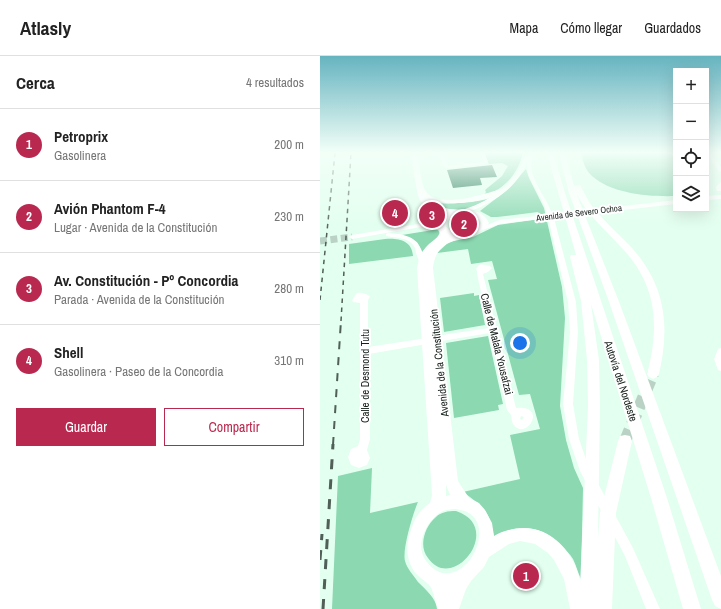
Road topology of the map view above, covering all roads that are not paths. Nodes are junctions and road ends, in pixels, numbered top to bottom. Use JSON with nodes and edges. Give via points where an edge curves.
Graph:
{"nodes":[{"id":1,"x":415,"y":179,"type":"edge"},
{"id":2,"x":515,"y":179,"type":"edge"},
{"id":3,"x":532,"y":179,"type":"edge"},
{"id":4,"x":553,"y":179,"type":"edge"},
{"id":5,"x":557,"y":179,"type":"edge"},
{"id":6,"x":569,"y":179,"type":"edge"},
{"id":7,"x":573,"y":179,"type":"edge"},
{"id":8,"x":720,"y":189,"type":"edge"},
{"id":9,"x":502,"y":191,"type":"junction"},
{"id":10,"x":416,"y":194,"type":"junction"},
{"id":11,"x":709,"y":194,"type":"edge"},
{"id":12,"x":709,"y":198,"type":"edge"},
{"id":13,"x":721,"y":198,"type":"edge"},
{"id":14,"x":673,"y":200,"type":"edge"},
{"id":15,"x":460,"y":213,"type":"junction"},
{"id":16,"x":532,"y":217,"type":"junction"},
{"id":17,"x":483,"y":218,"type":"junction"},
{"id":18,"x":443,"y":225,"type":"junction"},
{"id":19,"x":483,"y":228,"type":"junction"},
{"id":20,"x":388,"y":235,"type":"junction"},
{"id":21,"x":458,"y":236,"type":"junction"},
{"id":22,"x":422,"y":261,"type":"junction"},
{"id":23,"x":481,"y":271,"type":"dead end"},
{"id":24,"x":364,"y":300,"type":"dead end"},
{"id":25,"x":493,"y":330,"type":"junction"},
{"id":26,"x":432,"y":340,"type":"junction"},
{"id":27,"x":365,"y":351,"type":"junction"},
{"id":28,"x":721,"y":351,"type":"edge"},
{"id":29,"x":721,"y":368,"type":"edge"},
{"id":30,"x":653,"y":374,"type":"tunnel mouth"},
{"id":31,"x":516,"y":415,"type":"dead end"},
{"id":32,"x":625,"y":441,"type":"tunnel mouth"},
{"id":33,"x":362,"y":451,"type":"dead end"},
{"id":34,"x":463,"y":502,"type":"junction"},
{"id":35,"x":436,"y":506,"type":"junction"},
{"id":36,"x":484,"y":551,"type":"junction"},
{"id":37,"x":464,"y":576,"type":"junction"},
{"id":38,"x":435,"y":580,"type":"junction"},
{"id":39,"x":721,"y":600,"type":"edge"},
{"id":40,"x":446,"y":609,"type":"edge"},
{"id":41,"x":451,"y":609,"type":"edge"},
{"id":42,"x":578,"y":609,"type":"edge"},
{"id":43,"x":588,"y":609,"type":"edge"},
{"id":44,"x":603,"y":609,"type":"edge"},
{"id":45,"x":653,"y":609,"type":"edge"},
{"id":46,"x":692,"y":609,"type":"edge"}],
"edges":[{"from":1,"to":10,"type":"main road"},
{"from":2,"to":9,"type":"street"},
{"from":3,"to":45,"type":"street","via":[[554,225],[572,302],[574,332],[568,404],[574,439],[584,467],[629,552]]},
{"from":4,"to":43,"type":"highway","via":[[586,301],[593,360]]},
{"from":5,"to":46,"type":"highway","name":"Autovía del Nordeste"},
{"from":6,"to":39,"type":"highway","name":"Autovía del Nordeste"},
{"from":7,"to":30,"type":"highway","via":[[588,207],[641,264],[651,281],[660,317],[658,355]]},
{"from":8,"to":11,"type":"street"},
{"from":9,"to":10,"type":"main road","via":[[472,200],[446,202]]},
{"from":9,"to":15,"type":"street","via":[[477,208]]},
{"from":10,"to":15,"type":"main road","via":[[431,206],[446,212]]},
{"from":10,"to":18,"type":"main road","via":[[420,205],[442,216]]},
{"from":12,"to":13,"type":"street"},
{"from":14,"to":16,"type":"street","name":"Avenida de Severo Ochoa"},
{"from":15,"to":17,"type":"main road","via":[[474,213]]},
{"from":15,"to":18,"type":"main road"},
{"from":16,"to":17,"type":"street","name":"Avenida de Severo Ochoa","via":[[498,220]]},
{"from":16,"to":19,"type":"street","name":"Avenida de Severo Ochoa","via":[[499,222]]},
{"from":17,"to":19,"type":"main road"},
{"from":18,"to":20,"type":"street"},
{"from":18,"to":20,"type":"street","via":[[351,239]]},
{"from":18,"to":21,"type":"main road"},
{"from":18,"to":22,"type":"main road","via":[[443,236],[431,246]]},
{"from":19,"to":21,"type":"main road","name":"Avenida de la Constitución","via":[[474,233]]},
{"from":20,"to":22,"type":"street","via":[[413,241],[418,247]]},
{"from":21,"to":26,"type":"main road","name":"Avenida de la Constitución","via":[[442,243],[429,261]]},
{"from":22,"to":26,"type":"main road","name":"Avenida de la Constitución"},
{"from":23,"to":25,"type":"street","name":"Calle de Malala Yousafzai"},
{"from":24,"to":27,"type":"street","name":"Calle de Desmond Tutu"},
{"from":25,"to":26,"type":"street"},
{"from":25,"to":31,"type":"street","name":"Calle de Malala Yousafzai","via":[[512,410]]},
{"from":26,"to":27,"type":"street"},
{"from":26,"to":34,"type":"main road","name":"Avenida de la Constitución","via":[[452,481],[456,493]]},
{"from":26,"to":35,"type":"main road","name":"Avenida de la Constitución","via":[[439,484]]},
{"from":27,"to":33,"type":"street","name":"Calle de Desmond Tutu","via":[[365,439]]},
{"from":28,"to":29,"type":"street","via":[[718,359]]},
{"from":32,"to":44,"type":"highway","via":[[608,513]]},
{"from":34,"to":35,"type":"main road","via":[[445,502]]},
{"from":34,"to":36,"type":"main road","via":[[475,508],[483,520],[487,535]]},
{"from":35,"to":38,"type":"main road","via":[[425,516],[417,529],[414,544],[416,559],[423,572]]},
{"from":36,"to":37,"type":"main road","via":[[476,565]]},
{"from":36,"to":42,"type":"main road","via":[[502,539],[520,534],[541,538],[560,554],[572,578]]},
{"from":37,"to":38,"type":"main road","via":[[450,581]]},
{"from":37,"to":41,"type":"main road","via":[[455,592]]},
{"from":38,"to":40,"type":"main road"}]}
